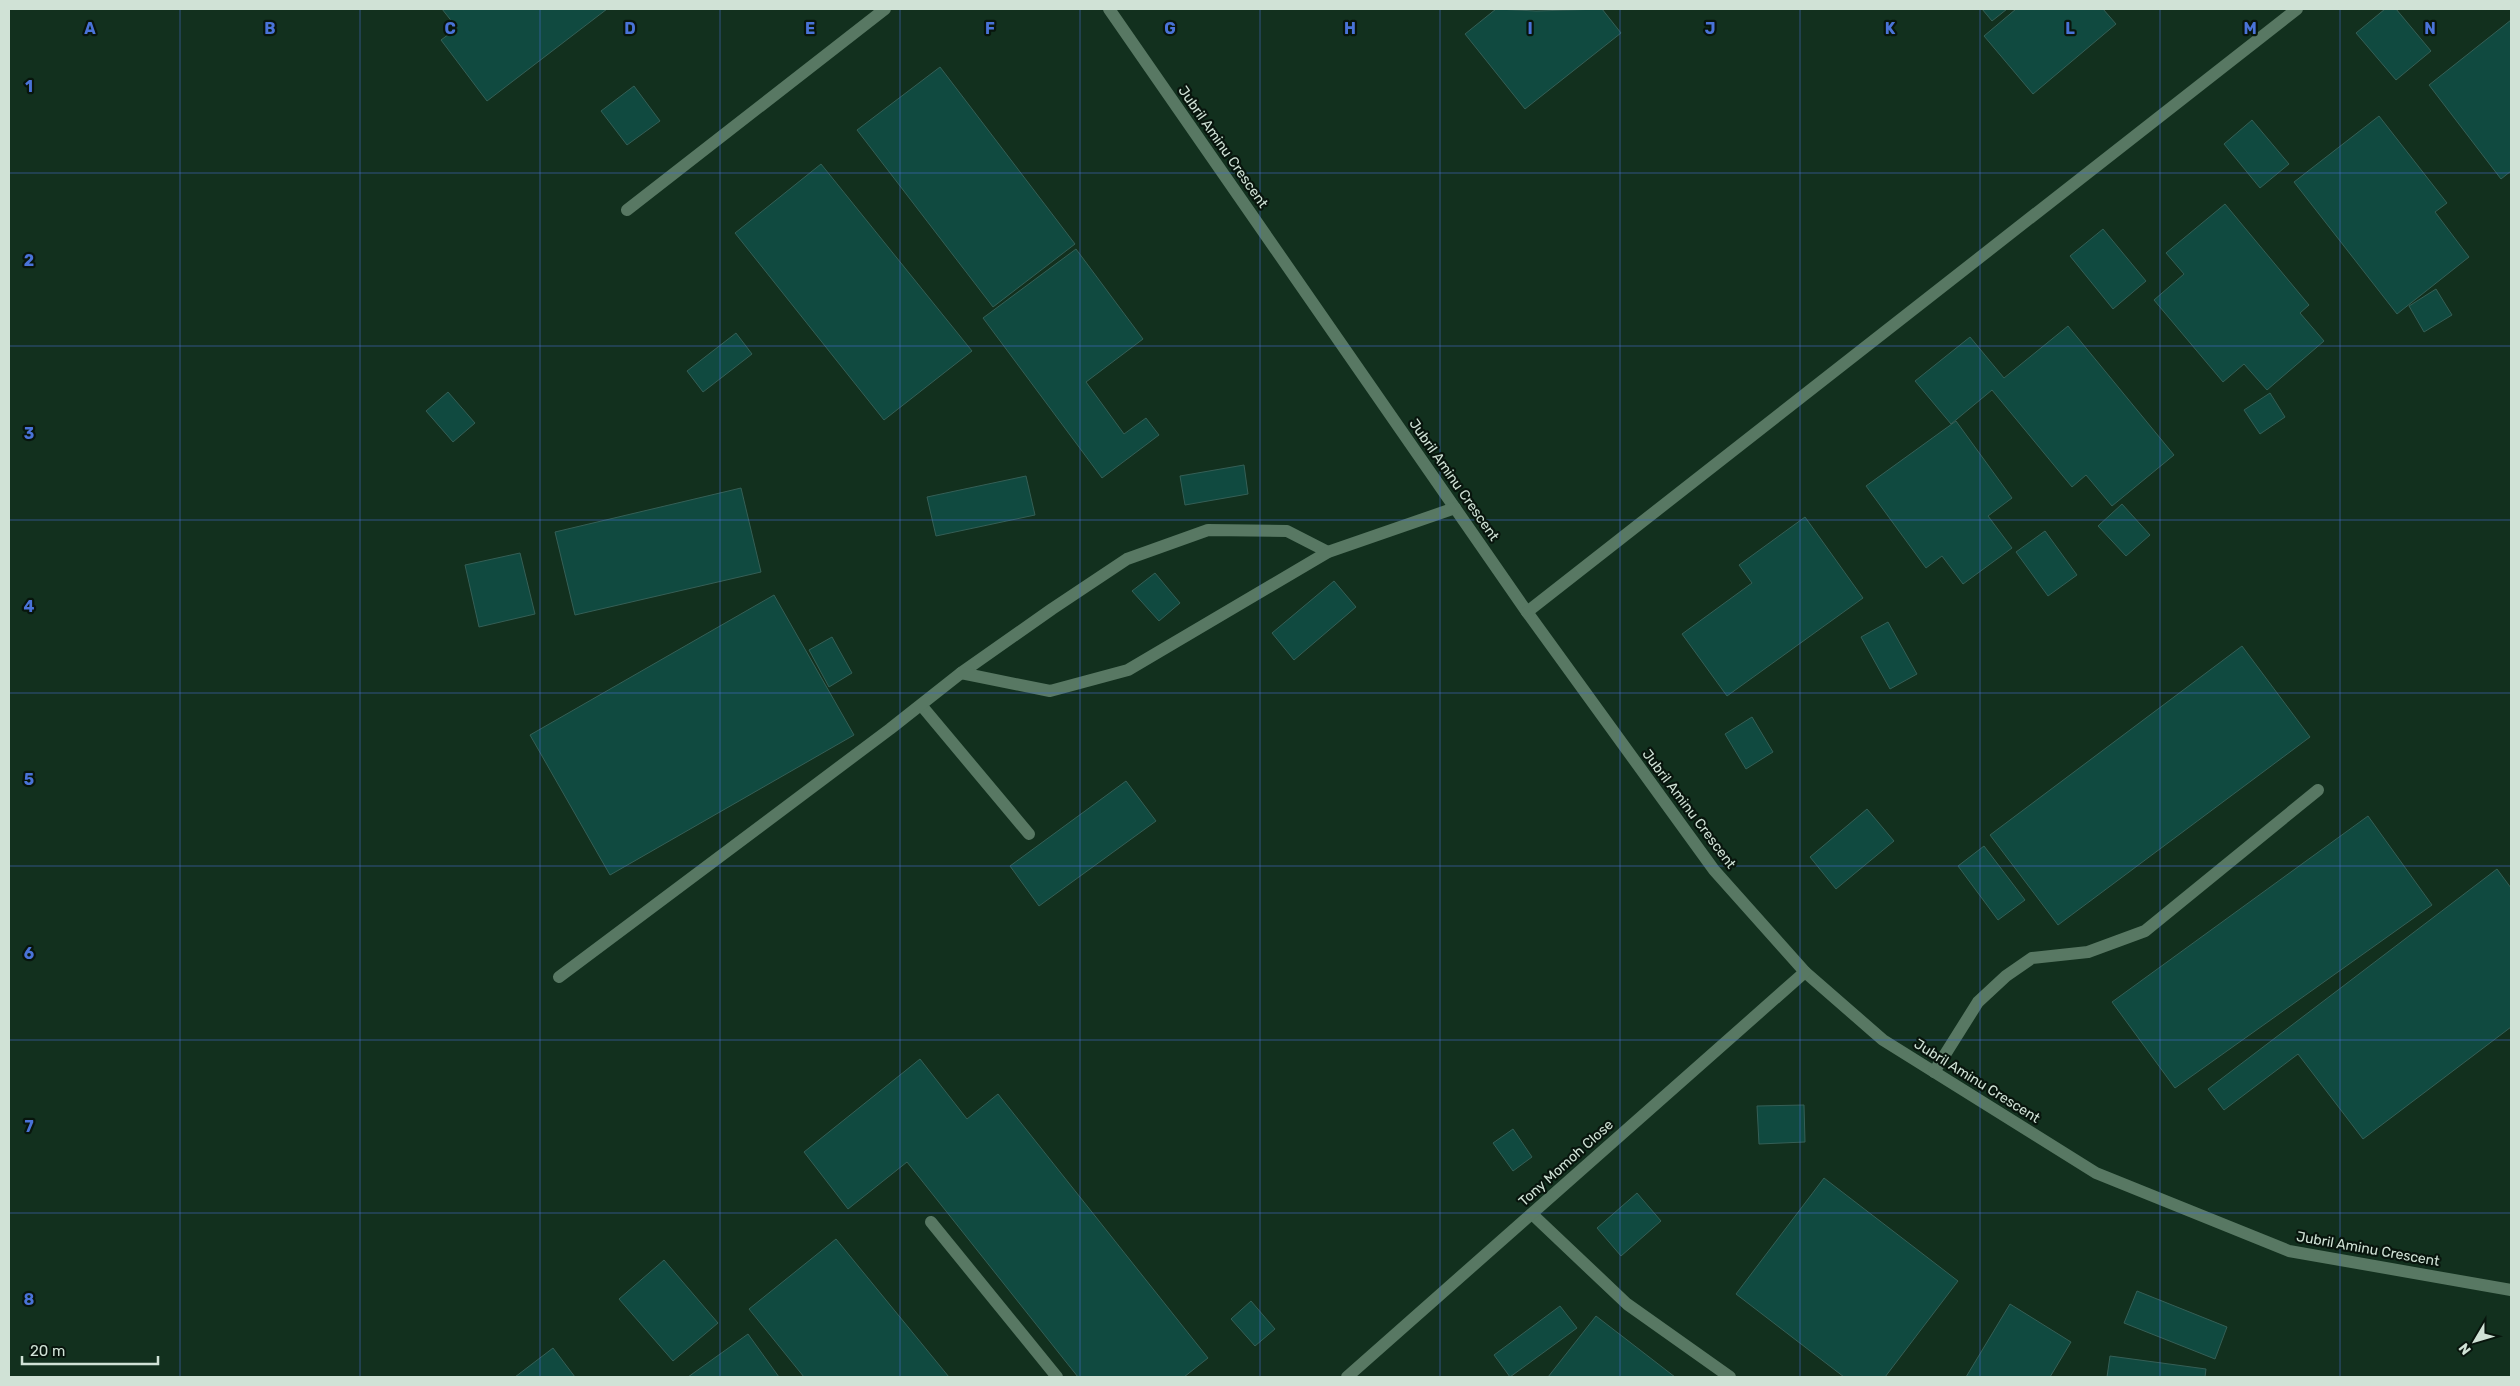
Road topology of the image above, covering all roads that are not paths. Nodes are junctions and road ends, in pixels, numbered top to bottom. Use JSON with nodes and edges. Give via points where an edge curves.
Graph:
{"nodes":[{"id":1,"x":886,"y":9,"type":"edge"},
{"id":2,"x":1109,"y":9,"type":"edge"},
{"id":3,"x":2295,"y":9,"type":"edge"},
{"id":4,"x":628,"y":210,"type":"dead end"},
{"id":5,"x":1455,"y":508,"type":"junction"},
{"id":6,"x":1328,"y":552,"type":"junction"},
{"id":7,"x":1528,"y":612,"type":"junction"},
{"id":8,"x":961,"y":673,"type":"junction"},
{"id":9,"x":921,"y":705,"type":"junction"},
{"id":10,"x":2318,"y":790,"type":"dead end"},
{"id":11,"x":1029,"y":834,"type":"dead end"},
{"id":12,"x":1805,"y":972,"type":"junction"},
{"id":13,"x":559,"y":977,"type":"dead end"},
{"id":14,"x":1934,"y":1072,"type":"junction"},
{"id":15,"x":1532,"y":1214,"type":"junction"},
{"id":16,"x":931,"y":1222,"type":"dead end"},
{"id":17,"x":2511,"y":1290,"type":"edge"},
{"id":18,"x":1057,"y":1377,"type":"edge"},
{"id":19,"x":1347,"y":1377,"type":"edge"},
{"id":20,"x":1730,"y":1377,"type":"edge"}],
"edges":[{"from":1,"to":4,"type":"street"},
{"from":2,"to":5,"type":"street","name":"Jubril Aminu Crescent"},
{"from":3,"to":7,"type":"street"},
{"from":5,"to":6,"type":"street"},
{"from":5,"to":7,"type":"street","name":"Jubril Aminu Crescent"},
{"from":6,"to":8,"type":"street","via":[[1128,670],[1050,691]]},
{"from":6,"to":8,"type":"street","via":[[1287,531],[1208,530],[1127,559]]},
{"from":7,"to":12,"type":"street","name":"Jubril Aminu Crescent","via":[[1714,870]]},
{"from":8,"to":9,"type":"street"},
{"from":9,"to":11,"type":"street"},
{"from":9,"to":13,"type":"street"},
{"from":10,"to":14,"type":"street","via":[[2145,931],[2088,952],[2032,958],[2006,976],[1978,1002]]},
{"from":12,"to":14,"type":"street","name":"Jubril Aminu Crescent","via":[[1883,1040]]},
{"from":12,"to":15,"type":"street","name":"Tony Momoh Close"},
{"from":14,"to":17,"type":"street","name":"Jubril Aminu Crescent","via":[[2096,1173],[2289,1251]]},
{"from":15,"to":19,"type":"street","name":"Tony Momoh Close"},
{"from":15,"to":20,"type":"street","via":[[1627,1304]]},
{"from":16,"to":18,"type":"street"}]}
